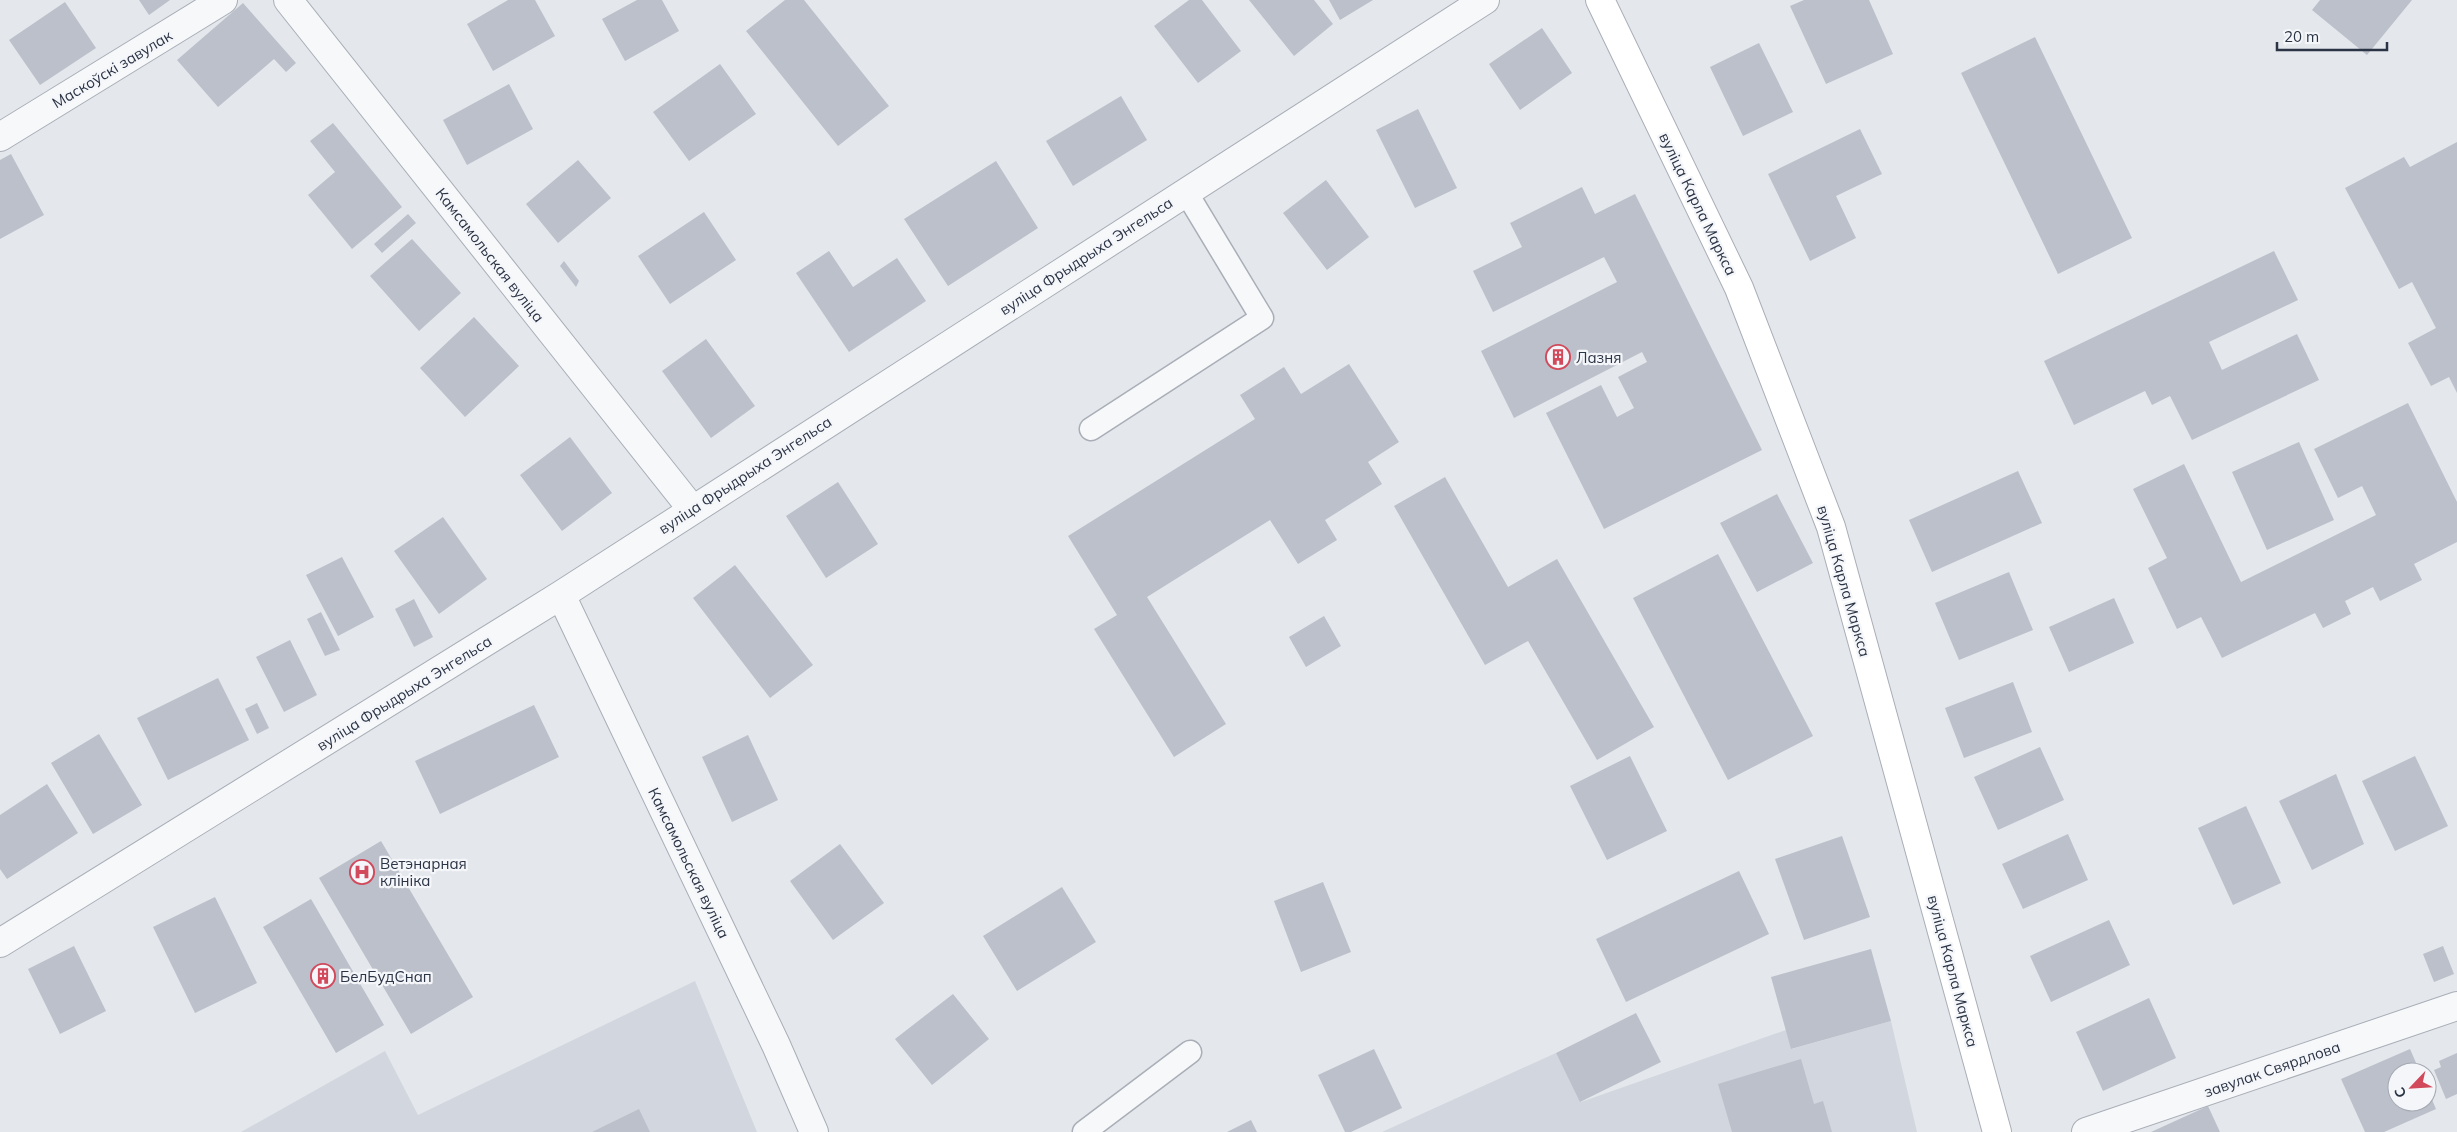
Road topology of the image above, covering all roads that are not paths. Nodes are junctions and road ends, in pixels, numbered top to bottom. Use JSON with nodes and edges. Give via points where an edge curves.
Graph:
{"nodes":[{"id":1,"x":223,"y":0,"type":"edge"},
{"id":2,"x":288,"y":0,"type":"edge"},
{"id":3,"x":1485,"y":0,"type":"edge"},
{"id":4,"x":1600,"y":0,"type":"edge"},
{"id":5,"x":0,"y":137,"type":"edge"},
{"id":6,"x":1186,"y":192,"type":"junction"},
{"id":7,"x":1091,"y":429,"type":"dead end"},
{"id":8,"x":692,"y":509,"type":"junction"},
{"id":9,"x":561,"y":595,"type":"junction"},
{"id":10,"x":0,"y":942,"type":"edge"},
{"id":11,"x":2457,"y":1006,"type":"edge"},
{"id":12,"x":1190,"y":1052,"type":"dead end"},
{"id":13,"x":814,"y":1132,"type":"edge"},
{"id":14,"x":1084,"y":1132,"type":"edge"},
{"id":15,"x":1997,"y":1132,"type":"edge"},
{"id":16,"x":2086,"y":1132,"type":"edge"}],
"edges":[{"from":1,"to":5,"type":"street","name":"Маскоўскі завулак"},
{"from":2,"to":8,"type":"street","name":"Камсамольская вуліца"},
{"from":3,"to":6,"type":"street","name":"вуліца Фрыдрыха Энгельса"},
{"from":4,"to":15,"type":"main road","name":"вуліца Карла Маркса","via":[[1739,288],[1831,527]]},
{"from":6,"to":7,"type":"lane","via":[[1262,318]]},
{"from":6,"to":8,"type":"street","name":"вуліца Фрыдрыха Энгельса"},
{"from":8,"to":9,"type":"street","name":"вуліца Фрыдрыха Энгельса"},
{"from":9,"to":10,"type":"street","name":"вуліца Фрыдрыха Энгельса"},
{"from":9,"to":13,"type":"street","name":"Камсамольская вуліца","via":[[776,1045]]},
{"from":11,"to":16,"type":"street","name":"завулак Свярдлова"},
{"from":12,"to":14,"type":"lane"}]}
